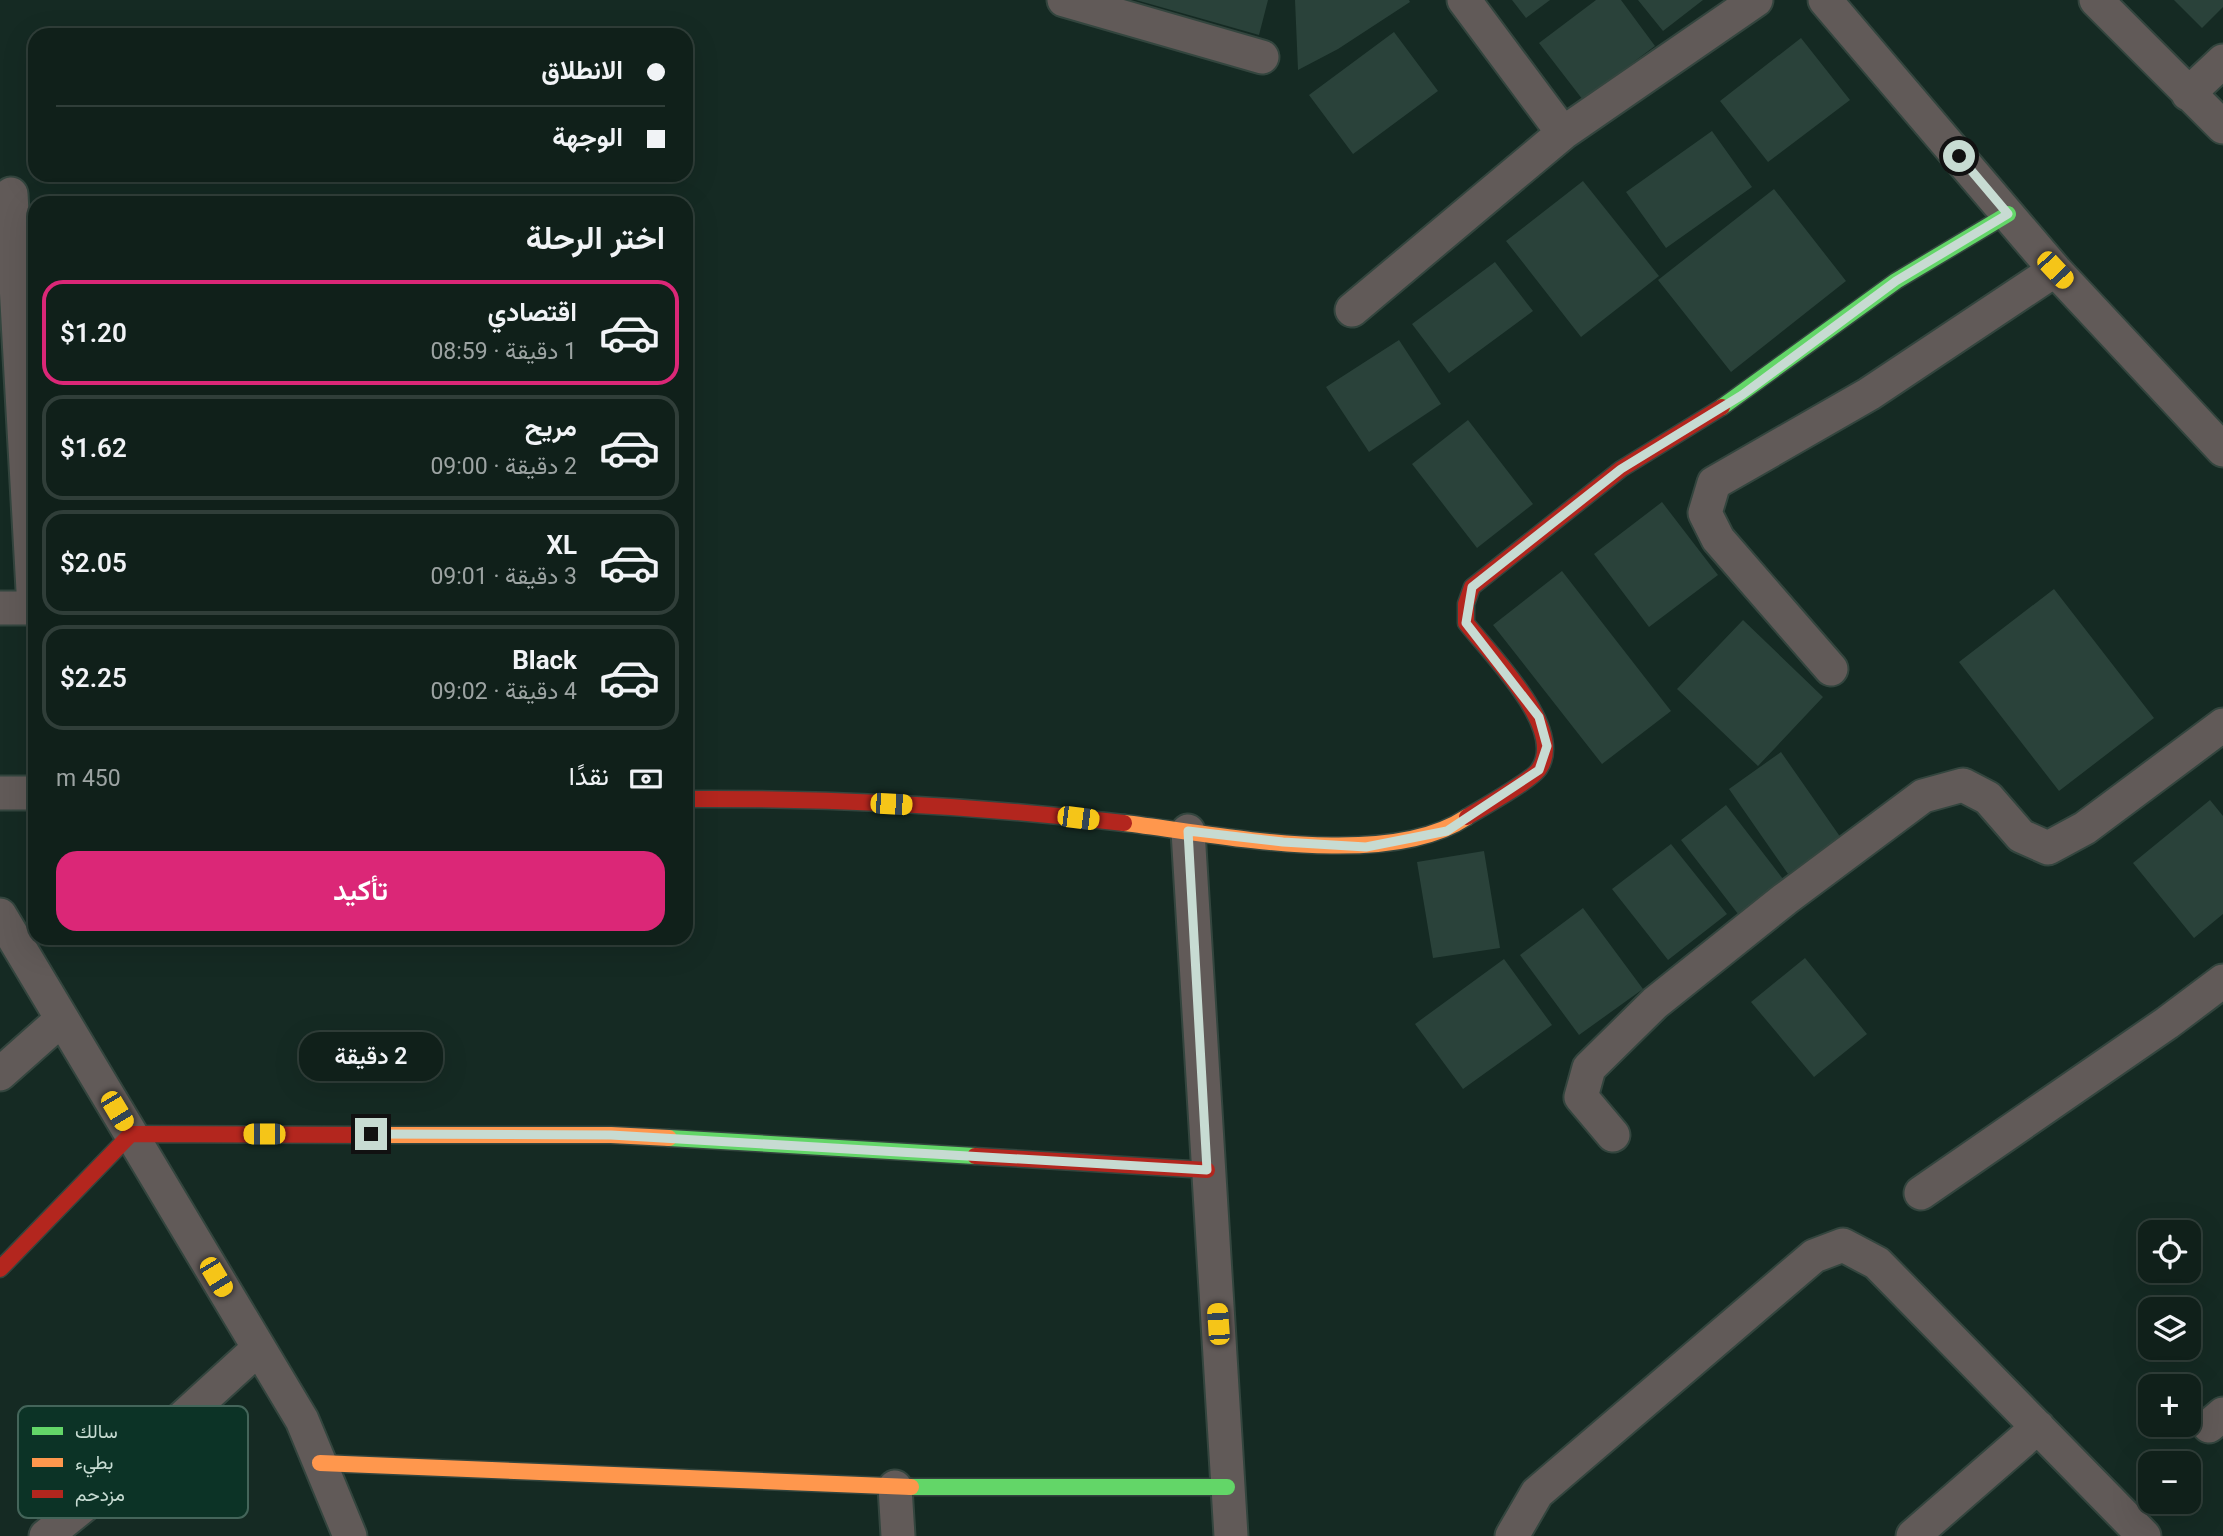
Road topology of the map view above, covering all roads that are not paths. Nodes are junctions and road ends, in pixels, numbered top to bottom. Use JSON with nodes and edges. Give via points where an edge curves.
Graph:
{"nodes":[{"id":1,"x":1064,"y":0,"type":"edge"},
{"id":2,"x":1464,"y":0,"type":"edge"},
{"id":3,"x":1756,"y":0,"type":"edge"},
{"id":4,"x":1825,"y":0,"type":"edge"},
{"id":5,"x":2096,"y":0,"type":"edge"},
{"id":6,"x":1262,"y":57,"type":"dead end"},
{"id":7,"x":2223,"y":61,"type":"edge"},
{"id":8,"x":2188,"y":93,"type":"junction"},
{"id":9,"x":2223,"y":127,"type":"edge"},
{"id":10,"x":1563,"y":133,"type":"junction"},
{"id":11,"x":11,"y":194,"type":"dead end"},
{"id":12,"x":2008,"y":214,"type":"junction"},
{"id":13,"x":2055,"y":270,"type":"junction"},
{"id":14,"x":1352,"y":310,"type":"dead end"},
{"id":15,"x":28,"y":420,"type":"edge"},
{"id":16,"x":2223,"y":450,"type":"edge"},
{"id":17,"x":0,"y":608,"type":"edge"},
{"id":18,"x":28,"y":608,"type":"edge"},
{"id":19,"x":1831,"y":669,"type":"dead end"},
{"id":20,"x":2223,"y":725,"type":"edge"},
{"id":21,"x":0,"y":793,"type":"edge"},
{"id":22,"x":28,"y":793,"type":"edge"},
{"id":23,"x":693,"y":799,"type":"edge"},
{"id":24,"x":1188,"y":831,"type":"junction"},
{"id":25,"x":0,"y":915,"type":"edge"},
{"id":26,"x":2223,"y":981,"type":"edge"},
{"id":27,"x":62,"y":1019,"type":"junction"},
{"id":28,"x":0,"y":1074,"type":"edge"},
{"id":29,"x":131,"y":1133,"type":"junction"},
{"id":30,"x":1613,"y":1135,"type":"dead end"},
{"id":31,"x":1207,"y":1170,"type":"junction"},
{"id":32,"x":1921,"y":1193,"type":"dead end"},
{"id":33,"x":0,"y":1269,"type":"edge"},
{"id":34,"x":259,"y":1348,"type":"junction"},
{"id":35,"x":195,"y":1406,"type":"edge"},
{"id":36,"x":2038,"y":1427,"type":"junction"},
{"id":37,"x":320,"y":1463,"type":"junction"},
{"id":38,"x":895,"y":1487,"type":"junction"},
{"id":39,"x":1227,"y":1487,"type":"junction"},
{"id":40,"x":68,"y":1518,"type":"edge"},
{"id":41,"x":46,"y":1536,"type":"edge"},
{"id":42,"x":350,"y":1536,"type":"edge"},
{"id":43,"x":898,"y":1536,"type":"edge"},
{"id":44,"x":1231,"y":1536,"type":"edge"},
{"id":45,"x":1512,"y":1536,"type":"edge"},
{"id":46,"x":1913,"y":1536,"type":"edge"},
{"id":47,"x":2144,"y":1536,"type":"edge"}],
"edges":[{"from":1,"to":6,"type":"street"},
{"from":2,"to":10,"type":"street"},
{"from":3,"to":10,"type":"street"},
{"from":4,"to":12,"type":"street"},
{"from":5,"to":8,"type":"street"},
{"from":7,"to":8,"type":"street"},
{"from":8,"to":9,"type":"street"},
{"from":10,"to":14,"type":"street"},
{"from":11,"to":15,"type":"street"},
{"from":12,"to":13,"type":"street"},
{"from":12,"to":24,"type":"street","via":[[1896,281],[1742,395],[1621,469],[1472,587],[1466,623],[1539,717],[1547,746],[1539,770],[1447,831],[1366,847]]},
{"from":13,"to":16,"type":"street"},
{"from":13,"to":19,"type":"street","via":[[1870,394],[1714,483],[1705,513],[1718,539]]},
{"from":17,"to":18,"type":"street"},
{"from":20,"to":30,"type":"street","via":[[2085,828],[2048,848],[2021,836],[1988,798],[1962,785],[1923,796],[1655,1003],[1589,1068],[1581,1097]]},
{"from":21,"to":22,"type":"street"},
{"from":23,"to":24,"type":"street","via":[[785,798],[1022,811]]},
{"from":24,"to":31,"type":"street"},
{"from":25,"to":27,"type":"street"},
{"from":26,"to":32,"type":"street"},
{"from":27,"to":28,"type":"street"},
{"from":27,"to":29,"type":"street"},
{"from":29,"to":31,"type":"street","via":[[611,1135]]},
{"from":29,"to":33,"type":"street"},
{"from":29,"to":34,"type":"street"},
{"from":31,"to":39,"type":"street"},
{"from":34,"to":35,"type":"street"},
{"from":34,"to":37,"type":"street","via":[[302,1420]]},
{"from":36,"to":45,"type":"street","via":[[1877,1263],[1843,1245],[1814,1256],[1536,1493]]},
{"from":36,"to":46,"type":"street"},
{"from":36,"to":47,"type":"street"},
{"from":37,"to":38,"type":"street"},
{"from":37,"to":42,"type":"street"},
{"from":38,"to":39,"type":"street"},
{"from":38,"to":43,"type":"street"},
{"from":39,"to":44,"type":"street"},
{"from":40,"to":41,"type":"street"}]}
